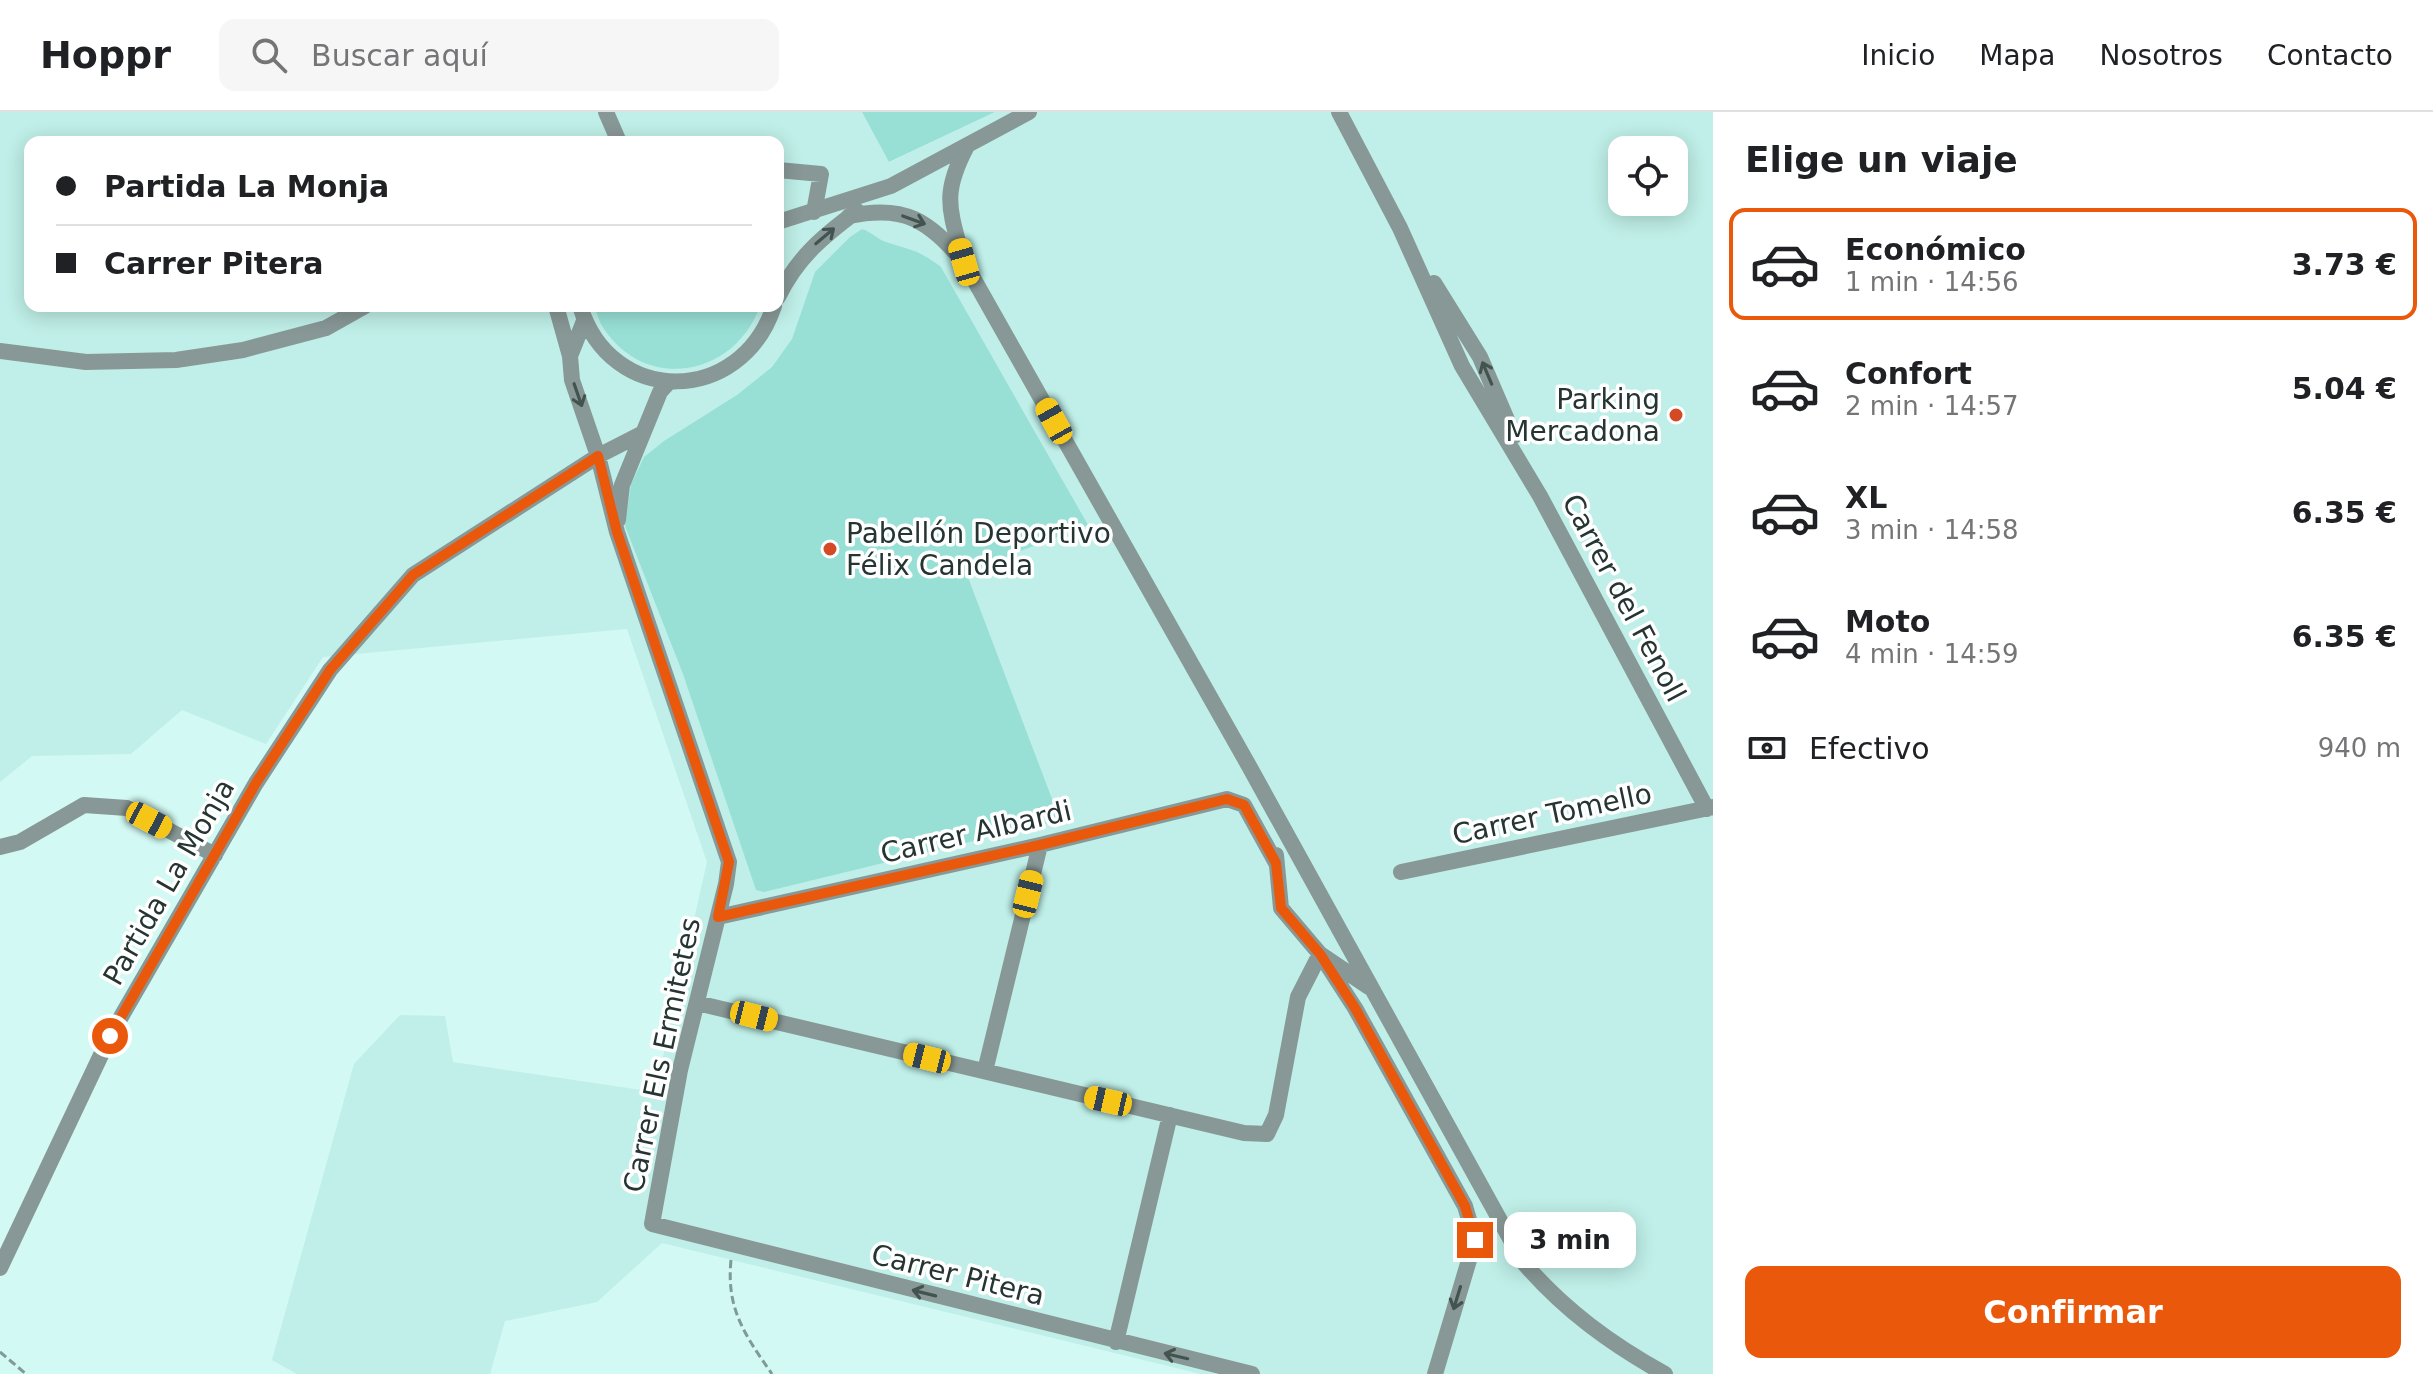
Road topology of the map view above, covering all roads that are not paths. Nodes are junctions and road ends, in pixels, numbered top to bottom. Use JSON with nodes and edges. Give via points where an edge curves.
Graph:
{"nodes":[{"id":1,"x":606,"y":112,"type":"edge"},
{"id":2,"x":1029,"y":112,"type":"edge"},
{"id":3,"x":1339,"y":112,"type":"edge"},
{"id":4,"x":616,"y":136,"type":"edge"},
{"id":5,"x":967,"y":146,"type":"junction"},
{"id":6,"x":929,"y":167,"type":"junction"},
{"id":7,"x":784,"y":171,"type":"edge"},
{"id":8,"x":891,"y":186,"type":"junction"},
{"id":9,"x":950,"y":188,"type":"junction"},
{"id":10,"x":814,"y":212,"type":"junction"},
{"id":11,"x":849,"y":216,"type":"junction"},
{"id":12,"x":784,"y":220,"type":"edge"},
{"id":13,"x":964,"y":262,"type":"junction"},
{"id":14,"x":784,"y":285,"type":"edge"},
{"id":15,"x":354,"y":312,"type":"edge"},
{"id":16,"x":558,"y":312,"type":"edge"},
{"id":17,"x":772,"y":312,"type":"edge"},
{"id":18,"x":582,"y":314,"type":"edge"},
{"id":19,"x":0,"y":351,"type":"edge"},
{"id":20,"x":570,"y":356,"type":"junction"},
{"id":21,"x":669,"y":382,"type":"junction"},
{"id":22,"x":641,"y":434,"type":"junction"},
{"id":23,"x":598,"y":456,"type":"junction"},
{"id":24,"x":617,"y":532,"type":"junction"},
{"id":25,"x":1710,"y":808,"type":"edge"},
{"id":26,"x":1275,"y":814,"type":"junction"},
{"id":27,"x":1040,"y":845,"type":"junction"},
{"id":28,"x":0,"y":847,"type":"edge"},
{"id":29,"x":215,"y":855,"type":"junction"},
{"id":30,"x":1276,"y":863,"type":"junction"},
{"id":31,"x":1401,"y":872,"type":"dead end"},
{"id":32,"x":718,"y":917,"type":"junction"},
{"id":33,"x":1320,"y":954,"type":"junction"},
{"id":34,"x":1372,"y":988,"type":"junction"},
{"id":35,"x":697,"y":1003,"type":"junction"},
{"id":36,"x":985,"y":1071,"type":"junction"},
{"id":37,"x":1170,"y":1115,"type":"junction"},
{"id":38,"x":652,"y":1224,"type":"joint"},
{"id":39,"x":0,"y":1268,"type":"edge"},
{"id":40,"x":1116,"y":1342,"type":"junction"},
{"id":41,"x":1252,"y":1374,"type":"edge"},
{"id":42,"x":1435,"y":1374,"type":"edge"},
{"id":43,"x":1665,"y":1374,"type":"edge"}],
"edges":[{"from":1,"to":4,"type":"street"},
{"from":2,"to":5,"type":"street"},
{"from":3,"to":25,"type":"street","name":"Carrer del Fenoll","via":[[1400,228],[1480,357],[1540,496]]},
{"from":5,"to":6,"type":"street"},
{"from":5,"to":9,"type":"street"},
{"from":6,"to":8,"type":"street"},
{"from":6,"to":9,"type":"street"},
{"from":7,"to":10,"type":"street","via":[[821,174]]},
{"from":8,"to":10,"type":"street"},
{"from":8,"to":11,"type":"street"},
{"from":9,"to":13,"type":"street","via":[[949,211]]},
{"from":10,"to":12,"type":"street"},
{"from":11,"to":13,"type":"street","one_way":true,"via":[[883,212],[923,222]]},
{"from":14,"to":11,"type":"street","one_way":true,"via":[[805,253]]},
{"from":13,"to":26,"type":"street"},
{"from":15,"to":19,"type":"street","via":[[326,328],[243,350],[176,360],[86,362]]},
{"from":16,"to":20,"type":"street","name":"Carrer Els Ermitetes"},
{"from":17,"to":21,"type":"street","via":[[755,345],[738,361],[705,377]]},
{"from":18,"to":20,"type":"street"},
{"from":18,"to":21,"type":"street","via":[[598,344],[618,363]]},
{"from":20,"to":23,"type":"street","name":"Carrer Els Ermitetes","one_way":true,"via":[[572,380]]},
{"from":21,"to":22,"type":"street","name":"Carrer Els Ermitetes"},
{"from":22,"to":23,"type":"street","name":"Partida La Monja"},
{"from":22,"to":24,"type":"street","name":"Carrer Els Ermitetes","via":[[622,485]]},
{"from":23,"to":24,"type":"street","name":"Carrer Els Ermitetes"},
{"from":23,"to":29,"type":"street","name":"Partida La Monja","via":[[413,575],[330,670]]},
{"from":24,"to":32,"type":"street","name":"Carrer Els Ermitetes","via":[[729,862]]},
{"from":25,"to":31,"type":"street","name":"Carrer Tomello"},
{"from":26,"to":30,"type":"street"},
{"from":26,"to":34,"type":"street"},
{"from":27,"to":30,"type":"street","name":"Carrer Albardi","via":[[1227,799],[1244,805]]},
{"from":27,"to":32,"type":"street","name":"Carrer Albardi"},
{"from":27,"to":36,"type":"street"},
{"from":28,"to":29,"type":"street","via":[[20,842],[84,805],[127,808]]},
{"from":29,"to":39,"type":"street","name":"Partida La Monja","via":[[110,1036]]},
{"from":30,"to":33,"type":"street","via":[[1281,908]]},
{"from":32,"to":35,"type":"street","name":"Carrer Els Ermitetes"},
{"from":33,"to":34,"type":"street"},
{"from":33,"to":37,"type":"street","via":[[1298,997],[1276,1115],[1267,1134]]},
{"from":33,"to":42,"type":"street","one_way":true,"via":[[1465,1206],[1475,1240]]},
{"from":34,"to":43,"type":"street","via":[[1523,1262],[1577,1317]]},
{"from":35,"to":36,"type":"street"},
{"from":35,"to":38,"type":"street","name":"Carrer Els Ermitetes"},
{"from":36,"to":37,"type":"street"},
{"from":37,"to":40,"type":"street"},
{"from":40,"to":38,"type":"street","name":"Carrer Pitera","one_way":true},
{"from":41,"to":40,"type":"street","name":"Carrer Pitera","one_way":true}]}
